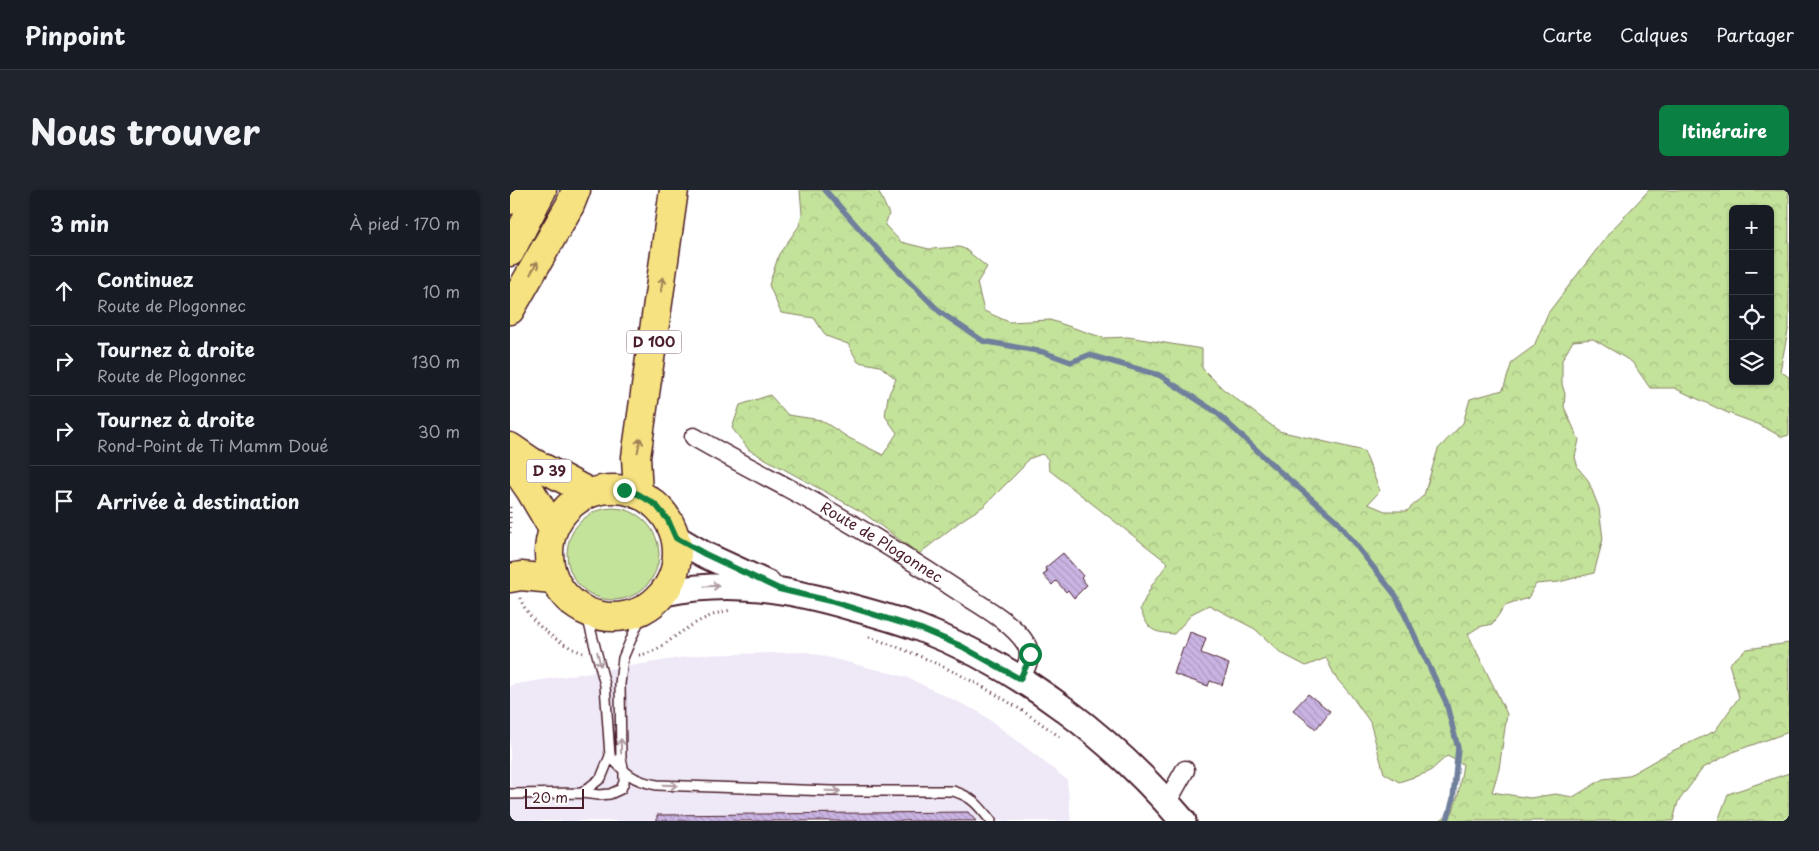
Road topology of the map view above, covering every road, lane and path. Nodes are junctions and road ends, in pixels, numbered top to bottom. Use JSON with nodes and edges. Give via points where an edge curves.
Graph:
{"nodes":[{"id":1,"x":515,"y":190,"type":"edge"},
{"id":2,"x":542,"y":190,"type":"edge"},
{"id":3,"x":576,"y":190,"type":"edge"},
{"id":4,"x":674,"y":190,"type":"edge"},
{"id":5,"x":510,"y":200,"type":"edge"},
{"id":6,"x":510,"y":252,"type":"edge"},
{"id":7,"x":510,"y":310,"type":"edge"},
{"id":8,"x":694,"y":437,"type":"dead end"},
{"id":9,"x":510,"y":447,"type":"edge"},
{"id":10,"x":510,"y":461,"type":"edge"},
{"id":11,"x":590,"y":493,"type":"junction"},
{"id":12,"x":638,"y":494,"type":"junction"},
{"id":13,"x":510,"y":507,"type":"edge"},
{"id":14,"x":553,"y":529,"type":"junction"},
{"id":15,"x":510,"y":537,"type":"edge"},
{"id":16,"x":676,"y":538,"type":"junction"},
{"id":17,"x":511,"y":578,"type":"edge"},
{"id":18,"x":553,"y":579,"type":"junction"},
{"id":19,"x":779,"y":589,"type":"junction"},
{"id":20,"x":657,"y":600,"type":"junction"},
{"id":21,"x":739,"y":609,"type":"dead end"},
{"id":22,"x":586,"y":612,"type":"junction"},
{"id":23,"x":868,"y":637,"type":"dead end"},
{"id":24,"x":599,"y":658,"type":"junction"},
{"id":25,"x":623,"y":658,"type":"junction"},
{"id":26,"x":1020,"y":679,"type":"junction"},
{"id":27,"x":1068,"y":742,"type":"dead end"},
{"id":28,"x":610,"y":756,"type":"junction"},
{"id":29,"x":1185,"y":770,"type":"dead end"},
{"id":30,"x":624,"y":772,"type":"junction"},
{"id":31,"x":582,"y":792,"type":"junction"},
{"id":32,"x":510,"y":794,"type":"edge"},
{"id":33,"x":1175,"y":812,"type":"edge"},
{"id":34,"x":991,"y":821,"type":"edge"}],
"edges":[{"from":1,"to":5,"type":"main road"},
{"from":2,"to":6,"type":"main road"},
{"from":7,"to":3,"type":"main road","one_way":true},
{"from":12,"to":4,"type":"main road","number":"D 100","one_way":true,"via":[[636,457]]},
{"from":8,"to":26,"type":"street","name":"Route de Plogonnec","via":[[906,556],[992,613],[1014,630],[1030,654]]},
{"from":9,"to":11,"type":"main road","number":"D 39"},
{"from":10,"to":14,"type":"main road","number":"D 39"},
{"from":11,"to":12,"type":"main road","via":[[606,489]]},
{"from":11,"to":14,"type":"main road","via":[[574,501]]},
{"from":12,"to":16,"type":"main road","via":[[656,505]]},
{"from":13,"to":15,"type":"path"},
{"from":14,"to":18,"type":"main road","via":[[548,545]]},
{"from":16,"to":19,"type":"main road"},
{"from":16,"to":20,"type":"main road","via":[[677,558],[673,576]]},
{"from":17,"to":18,"type":"main road"},
{"from":17,"to":24,"type":"path","via":[[522,603],[546,631],[560,643]]},
{"from":18,"to":22,"type":"main road","via":[[572,604]]},
{"from":20,"to":19,"type":"main road","one_way":true,"via":[[688,588]]},
{"from":19,"to":26,"type":"main road","via":[[921,629],[961,646]]},
{"from":20,"to":22,"type":"main road","via":[[635,614],[619,618]]},
{"from":20,"to":25,"type":"lane","via":[[638,623]]},
{"from":21,"to":25,"type":"path","via":[[708,617],[643,655]]},
{"from":22,"to":24,"type":"lane"},
{"from":23,"to":27,"type":"path","via":[[960,673]]},
{"from":24,"to":28,"type":"lane","one_way":true,"via":[[605,685]]},
{"from":30,"to":25,"type":"lane","one_way":true,"via":[[620,684]]},
{"from":26,"to":33,"type":"main road","via":[[1099,738],[1143,777]]},
{"from":28,"to":30,"type":"lane"},
{"from":28,"to":31,"type":"lane","via":[[600,778]]},
{"from":29,"to":33,"type":"street"},
{"from":30,"to":31,"type":"lane","via":[[621,789],[598,795]]},
{"from":30,"to":34,"type":"lane","one_way":true,"via":[[642,782],[657,785],[953,791],[975,801]]},
{"from":31,"to":32,"type":"lane"}]}
